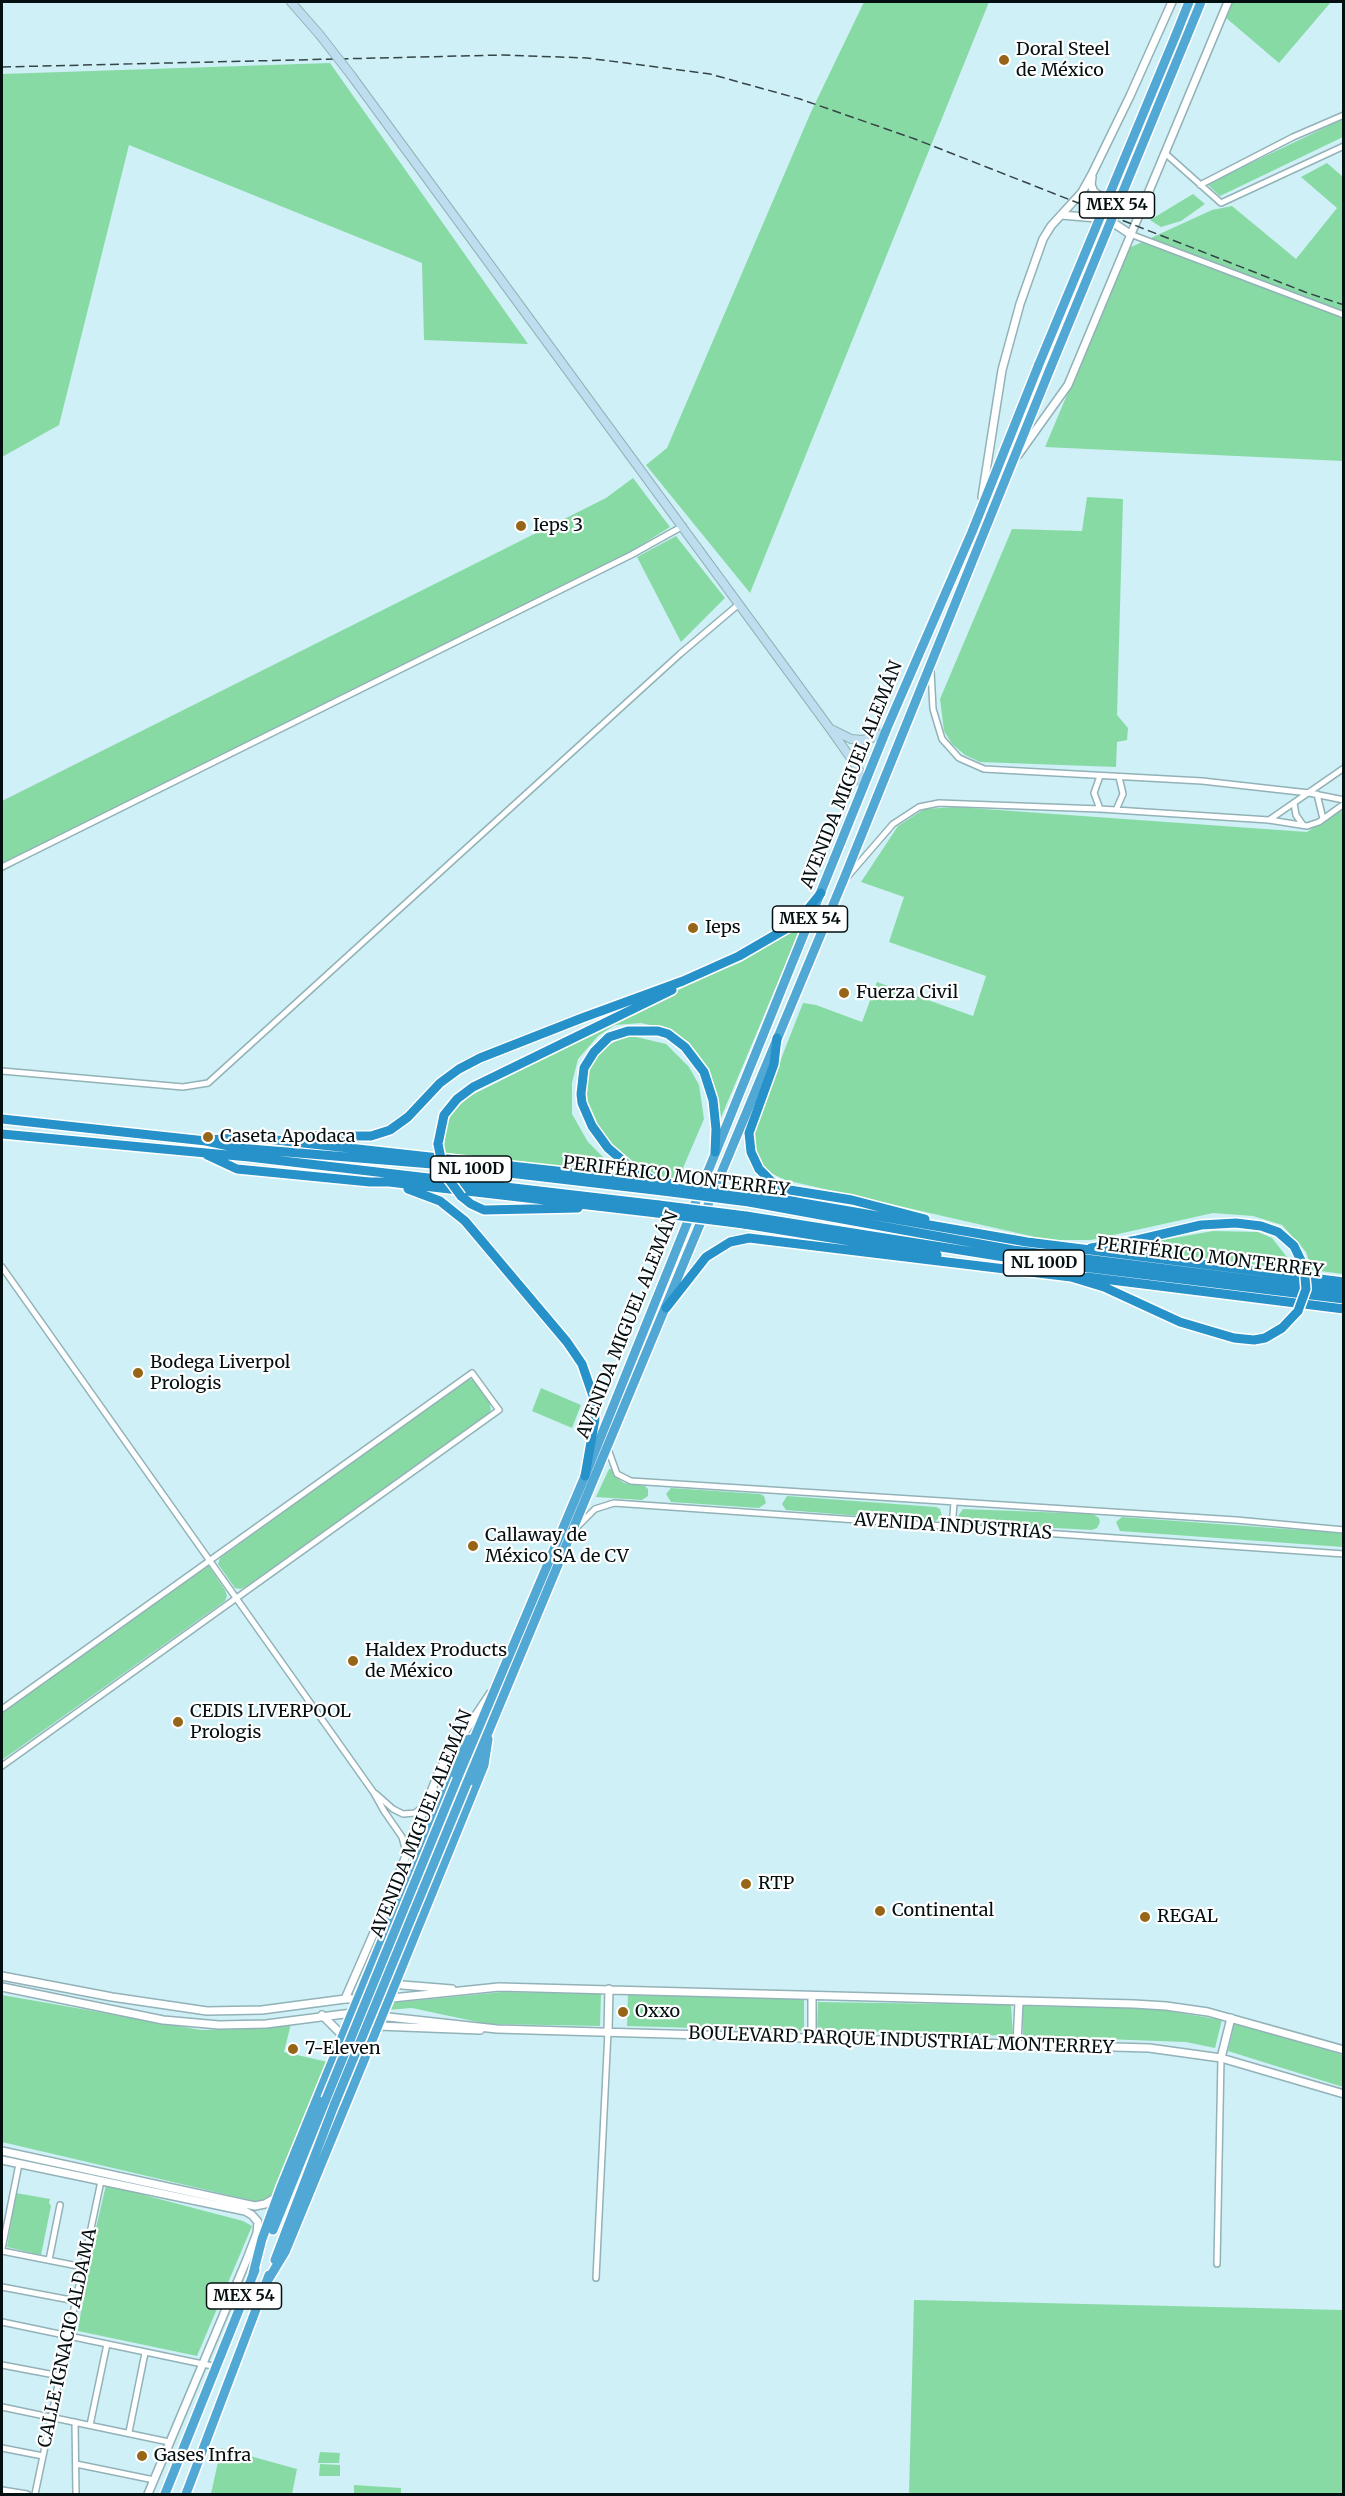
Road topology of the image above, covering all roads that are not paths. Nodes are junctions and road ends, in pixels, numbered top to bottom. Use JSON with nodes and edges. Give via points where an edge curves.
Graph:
{"nodes":[{"id":1,"x":291,"y":2,"type":"edge"},
{"id":2,"x":1172,"y":2,"type":"edge"},
{"id":3,"x":1189,"y":2,"type":"edge"},
{"id":4,"x":1201,"y":2,"type":"edge"},
{"id":5,"x":1228,"y":2,"type":"edge"},
{"id":6,"x":1344,"y":115,"type":"edge"},
{"id":7,"x":1344,"y":146,"type":"edge"},
{"id":8,"x":1166,"y":154,"type":"junction"},
{"id":9,"x":1092,"y":174,"type":"junction"},
{"id":10,"x":1200,"y":185,"type":"junction"},
{"id":11,"x":1076,"y":198,"type":"junction"},
{"id":12,"x":1146,"y":198,"type":"junction"},
{"id":13,"x":1121,"y":214,"type":"dead end"},
{"id":14,"x":1061,"y":215,"type":"junction"},
{"id":15,"x":1130,"y":234,"type":"junction"},
{"id":16,"x":1344,"y":315,"type":"edge"},
{"id":17,"x":1010,"y":468,"type":"junction"},
{"id":18,"x":682,"y":526,"type":"junction"},
{"id":19,"x":972,"y":532,"type":"junction"},
{"id":20,"x":739,"y":604,"type":"junction"},
{"id":21,"x":931,"y":667,"type":"junction"},
{"id":22,"x":887,"y":728,"type":"junction"},
{"id":23,"x":831,"y":730,"type":"junction"},
{"id":24,"x":1344,"y":768,"type":"edge"},
{"id":25,"x":1100,"y":776,"type":"junction"},
{"id":26,"x":1119,"y":777,"type":"junction"},
{"id":27,"x":1309,"y":793,"type":"junction"},
{"id":28,"x":1317,"y":794,"type":"junction"},
{"id":29,"x":861,"y":795,"type":"junction"},
{"id":30,"x":1344,"y":800,"type":"edge"},
{"id":31,"x":1294,"y":803,"type":"junction"},
{"id":32,"x":1344,"y":804,"type":"edge"},
{"id":33,"x":1100,"y":809,"type":"junction"},
{"id":34,"x":1116,"y":810,"type":"junction"},
{"id":35,"x":1323,"y":819,"type":"junction"},
{"id":36,"x":1269,"y":820,"type":"junction"},
{"id":37,"x":1303,"y":825,"type":"junction"},
{"id":38,"x":2,"y":867,"type":"edge"},
{"id":39,"x":843,"y":881,"type":"junction"},
{"id":40,"x":821,"y":893,"type":"junction"},
{"id":41,"x":683,"y":981,"type":"junction"},
{"id":42,"x":777,"y":1038,"type":"junction"},
{"id":43,"x":2,"y":1071,"type":"edge"},
{"id":44,"x":2,"y":1119,"type":"edge"},
{"id":45,"x":2,"y":1134,"type":"edge"},
{"id":46,"x":285,"y":1140,"type":"junction"},
{"id":47,"x":206,"y":1141,"type":"junction"},
{"id":48,"x":715,"y":1152,"type":"junction"},
{"id":49,"x":205,"y":1154,"type":"junction"},
{"id":50,"x":370,"y":1182,"type":"junction"},
{"id":51,"x":662,"y":1185,"type":"junction"},
{"id":52,"x":750,"y":1198,"type":"junction"},
{"id":53,"x":607,"y":1206,"type":"junction"},
{"id":54,"x":658,"y":1209,"type":"junction"},
{"id":55,"x":745,"y":1220,"type":"junction"},
{"id":56,"x":977,"y":1233,"type":"junction"},
{"id":57,"x":1070,"y":1247,"type":"junction"},
{"id":58,"x":996,"y":1267,"type":"junction"},
{"id":59,"x":2,"y":1268,"type":"edge"},
{"id":60,"x":1071,"y":1277,"type":"junction"},
{"id":61,"x":1344,"y":1282,"type":"edge"},
{"id":62,"x":1344,"y":1291,"type":"edge"},
{"id":63,"x":1344,"y":1299,"type":"edge"},
{"id":64,"x":666,"y":1308,"type":"junction"},
{"id":65,"x":1344,"y":1309,"type":"edge"},
{"id":66,"x":608,"y":1447,"type":"junction"},
{"id":67,"x":585,"y":1476,"type":"junction"},
{"id":68,"x":954,"y":1503,"type":"junction"},
{"id":69,"x":952,"y":1528,"type":"junction"},
{"id":70,"x":1344,"y":1530,"type":"edge"},
{"id":71,"x":572,"y":1531,"type":"junction"},
{"id":72,"x":1344,"y":1554,"type":"edge"},
{"id":73,"x":210,"y":1562,"type":"junction"},
{"id":74,"x":236,"y":1599,"type":"junction"},
{"id":75,"x":498,"y":1684,"type":"junction"},
{"id":76,"x":2,"y":1709,"type":"edge"},
{"id":77,"x":485,"y":1714,"type":"junction"},
{"id":78,"x":488,"y":1734,"type":"junction"},
{"id":79,"x":2,"y":1766,"type":"edge"},
{"id":80,"x":462,"y":1781,"type":"junction"},
{"id":81,"x":374,"y":1793,"type":"junction"},
{"id":82,"x":429,"y":1798,"type":"junction"},
{"id":83,"x":406,"y":1858,"type":"junction"},
{"id":84,"x":393,"y":1889,"type":"junction"},
{"id":85,"x":393,"y":1917,"type":"junction"},
{"id":86,"x":370,"y":1968,"type":"junction"},
{"id":87,"x":2,"y":1976,"type":"edge"},
{"id":88,"x":396,"y":1978,"type":"junction"},
{"id":89,"x":2,"y":1987,"type":"edge"},
{"id":90,"x":475,"y":1989,"type":"junction"},
{"id":91,"x":609,"y":1989,"type":"junction"},
{"id":92,"x":812,"y":1997,"type":"junction"},
{"id":93,"x":358,"y":1998,"type":"junction"},
{"id":94,"x":387,"y":1999,"type":"junction"},
{"id":95,"x":345,"y":2000,"type":"junction"},
{"id":96,"x":1019,"y":2002,"type":"junction"},
{"id":97,"x":352,"y":2013,"type":"junction"},
{"id":98,"x":322,"y":2015,"type":"junction"},
{"id":99,"x":381,"y":2016,"type":"junction"},
{"id":100,"x":1231,"y":2018,"type":"junction"},
{"id":101,"x":378,"y":2026,"type":"junction"},
{"id":102,"x":497,"y":2029,"type":"junction"},
{"id":103,"x":608,"y":2031,"type":"junction"},
{"id":104,"x":343,"y":2036,"type":"junction"},
{"id":105,"x":812,"y":2039,"type":"junction"},
{"id":106,"x":371,"y":2043,"type":"junction"},
{"id":107,"x":1017,"y":2044,"type":"junction"},
{"id":108,"x":1344,"y":2050,"type":"edge"},
{"id":109,"x":1221,"y":2058,"type":"junction"},
{"id":110,"x":1344,"y":2094,"type":"edge"},
{"id":111,"x":331,"y":2101,"type":"junction"},
{"id":112,"x":2,"y":2151,"type":"edge"},
{"id":113,"x":38,"y":2159,"type":"junction"},
{"id":114,"x":2,"y":2160,"type":"edge"},
{"id":115,"x":19,"y":2164,"type":"junction"},
{"id":116,"x":37,"y":2168,"type":"junction"},
{"id":117,"x":101,"y":2181,"type":"junction"},
{"id":118,"x":281,"y":2187,"type":"junction"},
{"id":119,"x":275,"y":2198,"type":"junction"},
{"id":120,"x":60,"y":2205,"type":"dead end"},
{"id":121,"x":2,"y":2250,"type":"edge"},
{"id":122,"x":247,"y":2259,"type":"junction"},
{"id":123,"x":49,"y":2260,"type":"junction"},
{"id":124,"x":1217,"y":2264,"type":"dead end"},
{"id":125,"x":84,"y":2267,"type":"junction"},
{"id":126,"x":253,"y":2274,"type":"junction"},
{"id":127,"x":596,"y":2278,"type":"dead end"},
{"id":128,"x":268,"y":2280,"type":"junction"},
{"id":129,"x":2,"y":2287,"type":"edge"},
{"id":130,"x":76,"y":2301,"type":"junction"},
{"id":131,"x":2,"y":2322,"type":"edge"},
{"id":132,"x":69,"y":2335,"type":"junction"},
{"id":133,"x":106,"y":2344,"type":"junction"},
{"id":134,"x":145,"y":2352,"type":"junction"},
{"id":135,"x":2,"y":2364,"type":"edge"},
{"id":136,"x":203,"y":2364,"type":"junction"},
{"id":137,"x":216,"y":2367,"type":"junction"},
{"id":138,"x":60,"y":2376,"type":"junction"},
{"id":139,"x":2,"y":2407,"type":"edge"},
{"id":140,"x":51,"y":2416,"type":"junction"},
{"id":141,"x":75,"y":2422,"type":"junction"},
{"id":142,"x":90,"y":2424,"type":"junction"},
{"id":143,"x":129,"y":2432,"type":"junction"},
{"id":144,"x":169,"y":2442,"type":"junction"},
{"id":145,"x":2,"y":2448,"type":"edge"},
{"id":146,"x":43,"y":2456,"type":"junction"},
{"id":147,"x":76,"y":2464,"type":"junction"},
{"id":148,"x":154,"y":2480,"type":"junction"},
{"id":149,"x":2,"y":2490,"type":"edge"},
{"id":150,"x":27,"y":2494,"type":"edge"},
{"id":151,"x":35,"y":2494,"type":"edge"},
{"id":152,"x":76,"y":2494,"type":"edge"},
{"id":153,"x":148,"y":2494,"type":"edge"},
{"id":154,"x":165,"y":2494,"type":"edge"},
{"id":155,"x":186,"y":2494,"type":"edge"}],
"edges":[{"from":1,"to":18,"type":"main road","bridge":true,"via":[[351,75]]},
{"from":2,"to":9,"type":"street"},
{"from":3,"to":19,"type":"highway","name":"AVENIDA MIGUEL ALEMÁN","number":"MEX 54","bridge":true},
{"from":4,"to":17,"type":"highway","name":"AVENIDA MIGUEL ALEMÁN","number":"MEX 54","bridge":true},
{"from":5,"to":8,"type":"street"},
{"from":6,"to":10,"type":"street"},
{"from":7,"to":10,"type":"street","via":[[1221,203]]},
{"from":8,"to":10,"type":"street"},
{"from":8,"to":12,"type":"street"},
{"from":9,"to":11,"type":"street"},
{"from":9,"to":12,"type":"street","via":[[1092,189],[1112,204],[1129,207]]},
{"from":11,"to":13,"type":"street"},
{"from":11,"to":14,"type":"street"},
{"from":12,"to":15,"type":"street"},
{"from":14,"to":15,"type":"street","via":[[1097,218]]},
{"from":14,"to":19,"type":"street","via":[[1043,239],[1010,338],[987,476]]},
{"from":15,"to":16,"type":"street"},
{"from":15,"to":17,"type":"street","via":[[1068,385]]},
{"from":17,"to":21,"type":"highway","name":"AVENIDA MIGUEL ALEMÁN","number":"MEX 54"},
{"from":18,"to":20,"type":"main road"},
{"from":18,"to":38,"type":"street","via":[[631,555]]},
{"from":19,"to":22,"type":"highway","name":"AVENIDA MIGUEL ALEMÁN","number":"MEX 54"},
{"from":20,"to":23,"type":"main road"},
{"from":20,"to":43,"type":"street","via":[[208,1083],[183,1087]]},
{"from":21,"to":25,"type":"street","via":[[938,730],[959,758],[997,771]]},
{"from":21,"to":39,"type":"highway","name":"AVENIDA MIGUEL ALEMÁN","number":"MEX 54"},
{"from":22,"to":23,"type":"main road","via":[[876,737],[862,740]]},
{"from":22,"to":29,"type":"highway","name":"AVENIDA MIGUEL ALEMÁN","number":"MEX 54"},
{"from":23,"to":29,"type":"main road","via":[[861,773]]},
{"from":24,"to":27,"type":"street"},
{"from":25,"to":26,"type":"street"},
{"from":25,"to":33,"type":"street","via":[[1094,793]]},
{"from":26,"to":27,"type":"street"},
{"from":26,"to":34,"type":"street","via":[[1123,794]]},
{"from":27,"to":28,"type":"street"},
{"from":27,"to":31,"type":"street"},
{"from":28,"to":30,"type":"street"},
{"from":28,"to":35,"type":"street"},
{"from":29,"to":40,"type":"highway","name":"AVENIDA MIGUEL ALEMÁN","number":"MEX 54"},
{"from":31,"to":36,"type":"street"},
{"from":31,"to":37,"type":"street"},
{"from":32,"to":35,"type":"street"},
{"from":33,"to":34,"type":"street"},
{"from":33,"to":39,"type":"street","via":[[956,802],[920,807],[893,824]]},
{"from":34,"to":36,"type":"street"},
{"from":35,"to":37,"type":"street"},
{"from":36,"to":37,"type":"street"},
{"from":39,"to":42,"type":"highway","name":"AVENIDA MIGUEL ALEMÁN","number":"MEX 54"},
{"from":40,"to":41,"type":"highway","via":[[803,915],[779,934]]},
{"from":40,"to":48,"type":"highway","name":"AVENIDA MIGUEL ALEMÁN","number":"MEX 54"},
{"from":41,"to":46,"type":"highway","via":[[480,1058],[448,1077],[408,1117],[383,1133]]},
{"from":41,"to":53,"type":"highway","bridge":true,"via":[[644,1005],[473,1087],[444,1115],[438,1144],[444,1173],[471,1204],[484,1210]]},
{"from":42,"to":56,"type":"highway","via":[[774,1064],[749,1133],[754,1161],[765,1176],[790,1190],[871,1205]]},
{"from":42,"to":64,"type":"highway","name":"AVENIDA MIGUEL ALEMÁN","number":"MEX 54"},
{"from":44,"to":47,"type":"highway","name":"PERIFÉRICO MONTERREY","number":"NL 100D"},
{"from":45,"to":49,"type":"highway","name":"PERIFÉRICO MONTERREY","number":"NL 100D"},
{"from":46,"to":47,"type":"highway","via":[[239,1136]]},
{"from":46,"to":51,"type":"highway"},
{"from":47,"to":51,"type":"highway","name":"PERIFÉRICO MONTERREY","number":"NL 100D","via":[[238,1148]]},
{"from":48,"to":51,"type":"highway","via":[[711,1092],[704,1072],[685,1047],[658,1031],[628,1031],[609,1037],[584,1068],[582,1103],[608,1148]]},
{"from":48,"to":67,"type":"highway","name":"AVENIDA MIGUEL ALEMÁN","number":"MEX 54"},
{"from":49,"to":50,"type":"highway","via":[[237,1168]]},
{"from":49,"to":54,"type":"highway","name":"PERIFÉRICO MONTERREY","number":"NL 100D"},
{"from":50,"to":53,"type":"highway"},
{"from":50,"to":67,"type":"highway","via":[[421,1192],[448,1207],[473,1230],[575,1353],[587,1375],[594,1407],[595,1429]]},
{"from":51,"to":52,"type":"highway","name":"PERIFÉRICO MONTERREY","number":"NL 100D","bridge":true},
{"from":52,"to":56,"type":"highway"},
{"from":52,"to":62,"type":"highway","name":"PERIFÉRICO MONTERREY","number":"NL 100D","via":[[1013,1250]]},
{"from":53,"to":54,"type":"highway"},
{"from":54,"to":55,"type":"highway","name":"PERIFÉRICO MONTERREY","number":"NL 100D","bridge":true},
{"from":55,"to":58,"type":"highway"},
{"from":55,"to":63,"type":"highway","name":"PERIFÉRICO MONTERREY","number":"NL 100D","via":[[1017,1259]]},
{"from":56,"to":57,"type":"highway"},
{"from":57,"to":60,"type":"highway","bridge":true,"via":[[1100,1247],[1191,1227],[1236,1223],[1261,1226],[1278,1232],[1294,1246],[1304,1267],[1306,1289],[1298,1311],[1282,1328],[1254,1340],[1180,1322],[1104,1287]]},
{"from":57,"to":61,"type":"highway"},
{"from":58,"to":60,"type":"highway"},
{"from":58,"to":64,"type":"highway","via":[[749,1238],[730,1242],[706,1257]]},
{"from":59,"to":73,"type":"street"},
{"from":60,"to":65,"type":"highway"},
{"from":64,"to":66,"type":"highway","name":"AVENIDA MIGUEL ALEMÁN","number":"MEX 54"},
{"from":66,"to":68,"type":"street","name":"AVENIDA INDUSTRIAS","via":[[615,1471],[628,1480]]},
{"from":66,"to":71,"type":"highway","name":"AVENIDA MIGUEL ALEMÁN","number":"MEX 54"},
{"from":67,"to":75,"type":"highway","name":"AVENIDA MIGUEL ALEMÁN","number":"MEX 54"},
{"from":68,"to":69,"type":"street"},
{"from":68,"to":70,"type":"street","name":"AVENIDA INDUSTRIAS"},
{"from":69,"to":71,"type":"street","name":"AVENIDA INDUSTRIAS","via":[[614,1503],[595,1509]]},
{"from":69,"to":72,"type":"street","name":"AVENIDA INDUSTRIAS"},
{"from":71,"to":78,"type":"highway","name":"AVENIDA MIGUEL ALEMÁN","number":"MEX 54"},
{"from":73,"to":74,"type":"street"},
{"from":73,"to":74,"type":"street","via":[[472,1373],[498,1410]]},
{"from":73,"to":76,"type":"street"},
{"from":74,"to":79,"type":"street"},
{"from":74,"to":81,"type":"street"},
{"from":75,"to":77,"type":"highway","name":"AVENIDA MIGUEL ALEMÁN","number":"MEX 54"},
{"from":75,"to":82,"type":"street","via":[[448,1755]]},
{"from":77,"to":80,"type":"highway","name":"AVENIDA MIGUEL ALEMÁN","number":"MEX 54"},
{"from":77,"to":85,"type":"highway","via":[[455,1764]]},
{"from":78,"to":80,"type":"highway","name":"AVENIDA MIGUEL ALEMÁN","number":"MEX 54"},
{"from":78,"to":88,"type":"highway","via":[[484,1765]]},
{"from":80,"to":111,"type":"highway","name":"AVENIDA MIGUEL ALEMÁN","number":"MEX 54","bridge":true},
{"from":81,"to":82,"type":"street","via":[[406,1815],[419,1811]]},
{"from":81,"to":83,"type":"street","via":[[402,1837]]},
{"from":82,"to":83,"type":"street"},
{"from":83,"to":84,"type":"street"},
{"from":84,"to":85,"type":"street"},
{"from":84,"to":95,"type":"street"},
{"from":85,"to":86,"type":"highway"},
{"from":86,"to":88,"type":"highway","via":[[370,1977],[378,1985]]},
{"from":86,"to":93,"type":"highway"},
{"from":87,"to":95,"type":"street","via":[[207,2011],[262,2010]]},
{"from":88,"to":90,"type":"street","via":[[402,1985],[413,1987]]},
{"from":88,"to":94,"type":"highway"},
{"from":89,"to":98,"type":"street","name":"BOULEVARD PARQUE INDUSTRIAL MONTERREY","via":[[104,2009],[219,2025],[266,2024]]},
{"from":90,"to":91,"type":"street"},
{"from":90,"to":94,"type":"street"},
{"from":91,"to":92,"type":"street"},
{"from":91,"to":103,"type":"street"},
{"from":92,"to":96,"type":"street"},
{"from":92,"to":105,"type":"street"},
{"from":93,"to":94,"type":"street"},
{"from":93,"to":95,"type":"street"},
{"from":93,"to":97,"type":"highway"},
{"from":94,"to":99,"type":"highway"},
{"from":96,"to":100,"type":"street","via":[[1166,2006]]},
{"from":96,"to":107,"type":"street"},
{"from":97,"to":98,"type":"street","name":"BOULEVARD PARQUE INDUSTRIAL MONTERREY"},
{"from":97,"to":99,"type":"street","name":"BOULEVARD PARQUE INDUSTRIAL MONTERREY"},
{"from":97,"to":104,"type":"highway"},
{"from":98,"to":104,"type":"street"},
{"from":99,"to":101,"type":"highway"},
{"from":99,"to":102,"type":"street","name":"BOULEVARD PARQUE INDUSTRIAL MONTERREY"},
{"from":100,"to":108,"type":"street"},
{"from":100,"to":109,"type":"street"},
{"from":101,"to":102,"type":"street"},
{"from":101,"to":106,"type":"highway"},
{"from":102,"to":103,"type":"street","name":"BOULEVARD PARQUE INDUSTRIAL MONTERREY"},
{"from":103,"to":105,"type":"street","name":"BOULEVARD PARQUE INDUSTRIAL MONTERREY"},
{"from":103,"to":127,"type":"street"},
{"from":104,"to":106,"type":"highway","via":[[357,2035]]},
{"from":104,"to":118,"type":"highway"},
{"from":105,"to":107,"type":"street","name":"BOULEVARD PARQUE INDUSTRIAL MONTERREY"},
{"from":106,"to":128,"type":"highway","via":[[285,2252]]},
{"from":107,"to":109,"type":"street","name":"BOULEVARD PARQUE INDUSTRIAL MONTERREY","via":[[1149,2048]]},
{"from":109,"to":110,"type":"street","name":"BOULEVARD PARQUE INDUSTRIAL MONTERREY"},
{"from":109,"to":124,"type":"street"},
{"from":111,"to":126,"type":"highway","name":"AVENIDA MIGUEL ALEMÁN","number":"MEX 54"},
{"from":111,"to":128,"type":"highway","name":"AVENIDA MIGUEL ALEMÁN","number":"MEX 54"},
{"from":112,"to":113,"type":"street"},
{"from":113,"to":116,"type":"street"},
{"from":113,"to":119,"type":"street","via":[[255,2206]]},
{"from":114,"to":115,"type":"street"},
{"from":115,"to":116,"type":"street"},
{"from":115,"to":121,"type":"street"},
{"from":116,"to":117,"type":"street"},
{"from":117,"to":122,"type":"street","via":[[245,2211],[254,2216],[258,2228]]},
{"from":117,"to":125,"type":"street","name":"CALLE IGNACIO ALDAMA"},
{"from":118,"to":119,"type":"street"},
{"from":118,"to":126,"type":"highway"},
{"from":119,"to":122,"type":"street"},
{"from":120,"to":123,"type":"street"},
{"from":121,"to":123,"type":"street"},
{"from":122,"to":136,"type":"street"},
{"from":123,"to":125,"type":"street"},
{"from":125,"to":130,"type":"street","name":"CALLE IGNACIO ALDAMA"},
{"from":126,"to":137,"type":"highway","name":"AVENIDA MIGUEL ALEMÁN","number":"MEX 54"},
{"from":128,"to":155,"type":"highway","name":"AVENIDA MIGUEL ALEMÁN","number":"MEX 54"},
{"from":129,"to":130,"type":"street"},
{"from":130,"to":132,"type":"street","name":"CALLE IGNACIO ALDAMA"},
{"from":131,"to":132,"type":"street"},
{"from":132,"to":133,"type":"street"},
{"from":132,"to":138,"type":"street","name":"CALLE IGNACIO ALDAMA"},
{"from":133,"to":134,"type":"street"},
{"from":133,"to":142,"type":"street"},
{"from":134,"to":136,"type":"street"},
{"from":134,"to":143,"type":"street"},
{"from":135,"to":138,"type":"street"},
{"from":136,"to":137,"type":"street"},
{"from":136,"to":144,"type":"street"},
{"from":137,"to":154,"type":"highway","name":"AVENIDA MIGUEL ALEMÁN","number":"MEX 54"},
{"from":138,"to":140,"type":"street","name":"CALLE IGNACIO ALDAMA"},
{"from":139,"to":140,"type":"street"},
{"from":140,"to":141,"type":"street"},
{"from":140,"to":146,"type":"street","name":"CALLE IGNACIO ALDAMA"},
{"from":141,"to":142,"type":"street"},
{"from":141,"to":147,"type":"street"},
{"from":142,"to":143,"type":"street"},
{"from":143,"to":144,"type":"street"},
{"from":144,"to":148,"type":"street"},
{"from":145,"to":146,"type":"street"},
{"from":146,"to":151,"type":"street","name":"CALLE IGNACIO ALDAMA"},
{"from":147,"to":148,"type":"street"},
{"from":147,"to":152,"type":"street"},
{"from":148,"to":153,"type":"street"},
{"from":149,"to":150,"type":"street"}]}
